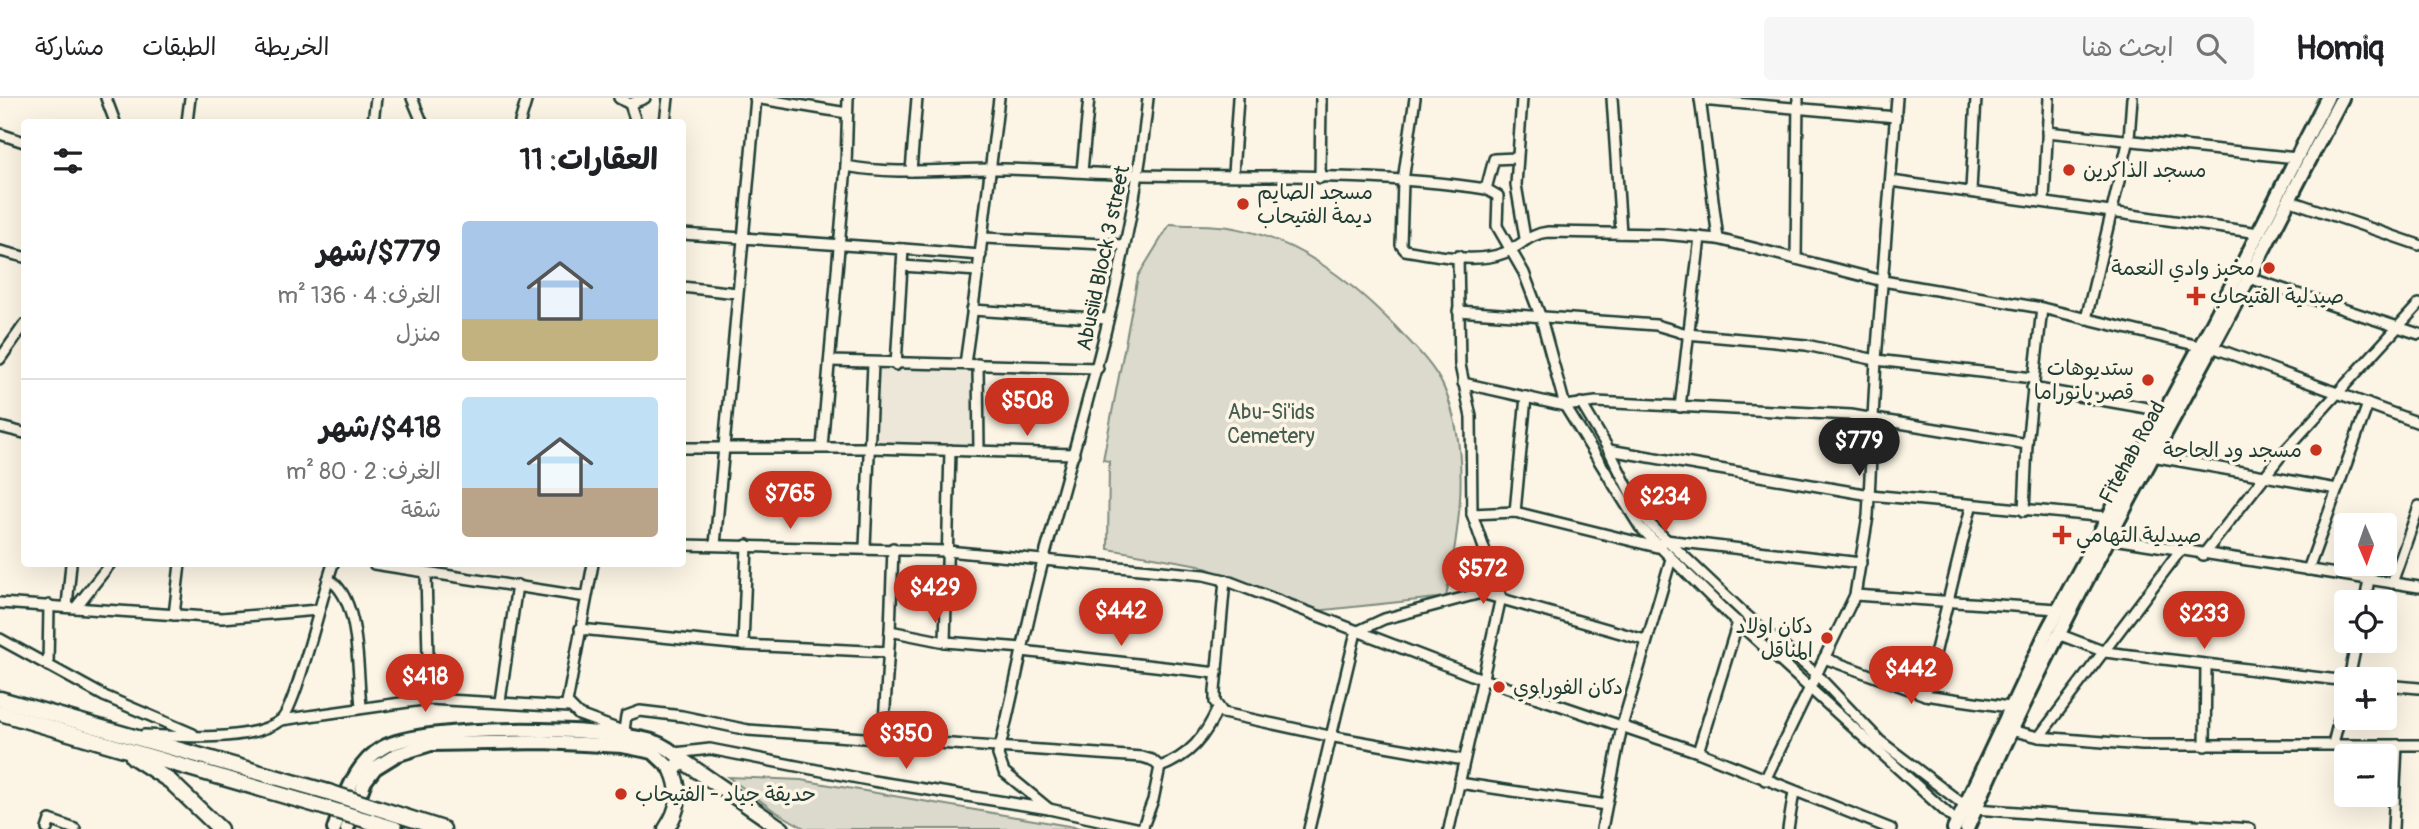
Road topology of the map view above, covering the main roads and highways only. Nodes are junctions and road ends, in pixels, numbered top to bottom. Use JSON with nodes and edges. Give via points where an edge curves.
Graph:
{"nodes":[{"id":1,"x":2327,"y":98,"type":"edge"},
{"id":2,"x":2342,"y":98,"type":"edge"},
{"id":3,"x":2206,"y":347,"type":"junction"},
{"id":4,"x":0,"y":699,"type":"edge"},
{"id":5,"x":0,"y":712,"type":"edge"},
{"id":6,"x":120,"y":749,"type":"junction"},
{"id":7,"x":677,"y":761,"type":"junction"},
{"id":8,"x":1970,"y":807,"type":"junction"},
{"id":9,"x":1959,"y":827,"type":"edge"},
{"id":10,"x":219,"y":829,"type":"edge"},
{"id":11,"x":334,"y":829,"type":"edge"},
{"id":12,"x":347,"y":829,"type":"edge"},
{"id":13,"x":395,"y":829,"type":"edge"},
{"id":14,"x":443,"y":829,"type":"edge"},
{"id":15,"x":666,"y":829,"type":"edge"},
{"id":16,"x":782,"y":829,"type":"edge"}],
"edges":[{"from":1,"to":3,"type":"main road","name":"Fitehab Road"},
{"from":2,"to":3,"type":"main road","name":"Fitehab Road","via":[[2249,278]]},
{"from":3,"to":8,"type":"main road","name":"Fitehab Road"},
{"from":3,"to":8,"type":"main road","name":"Fitehab Road","via":[[2164,411],[2058,610],[2009,707]]},
{"from":4,"to":14,"type":"highway","bridge":true},
{"from":5,"to":6,"type":"highway"},
{"from":6,"to":10,"type":"highway","via":[[170,781]]},
{"from":6,"to":13,"type":"highway","bridge":true},
{"from":7,"to":11,"type":"main road","via":[[653,741],[637,738],[478,732],[399,740],[371,756],[358,771]]},
{"from":7,"to":12,"type":"main road","via":[[623,746],[431,744],[396,755],[375,768],[365,780]]},
{"from":7,"to":15,"type":"highway","via":[[678,798]]},
{"from":7,"to":16,"type":"highway"},
{"from":8,"to":9,"type":"main road","name":"Fitehab Road"}]}
